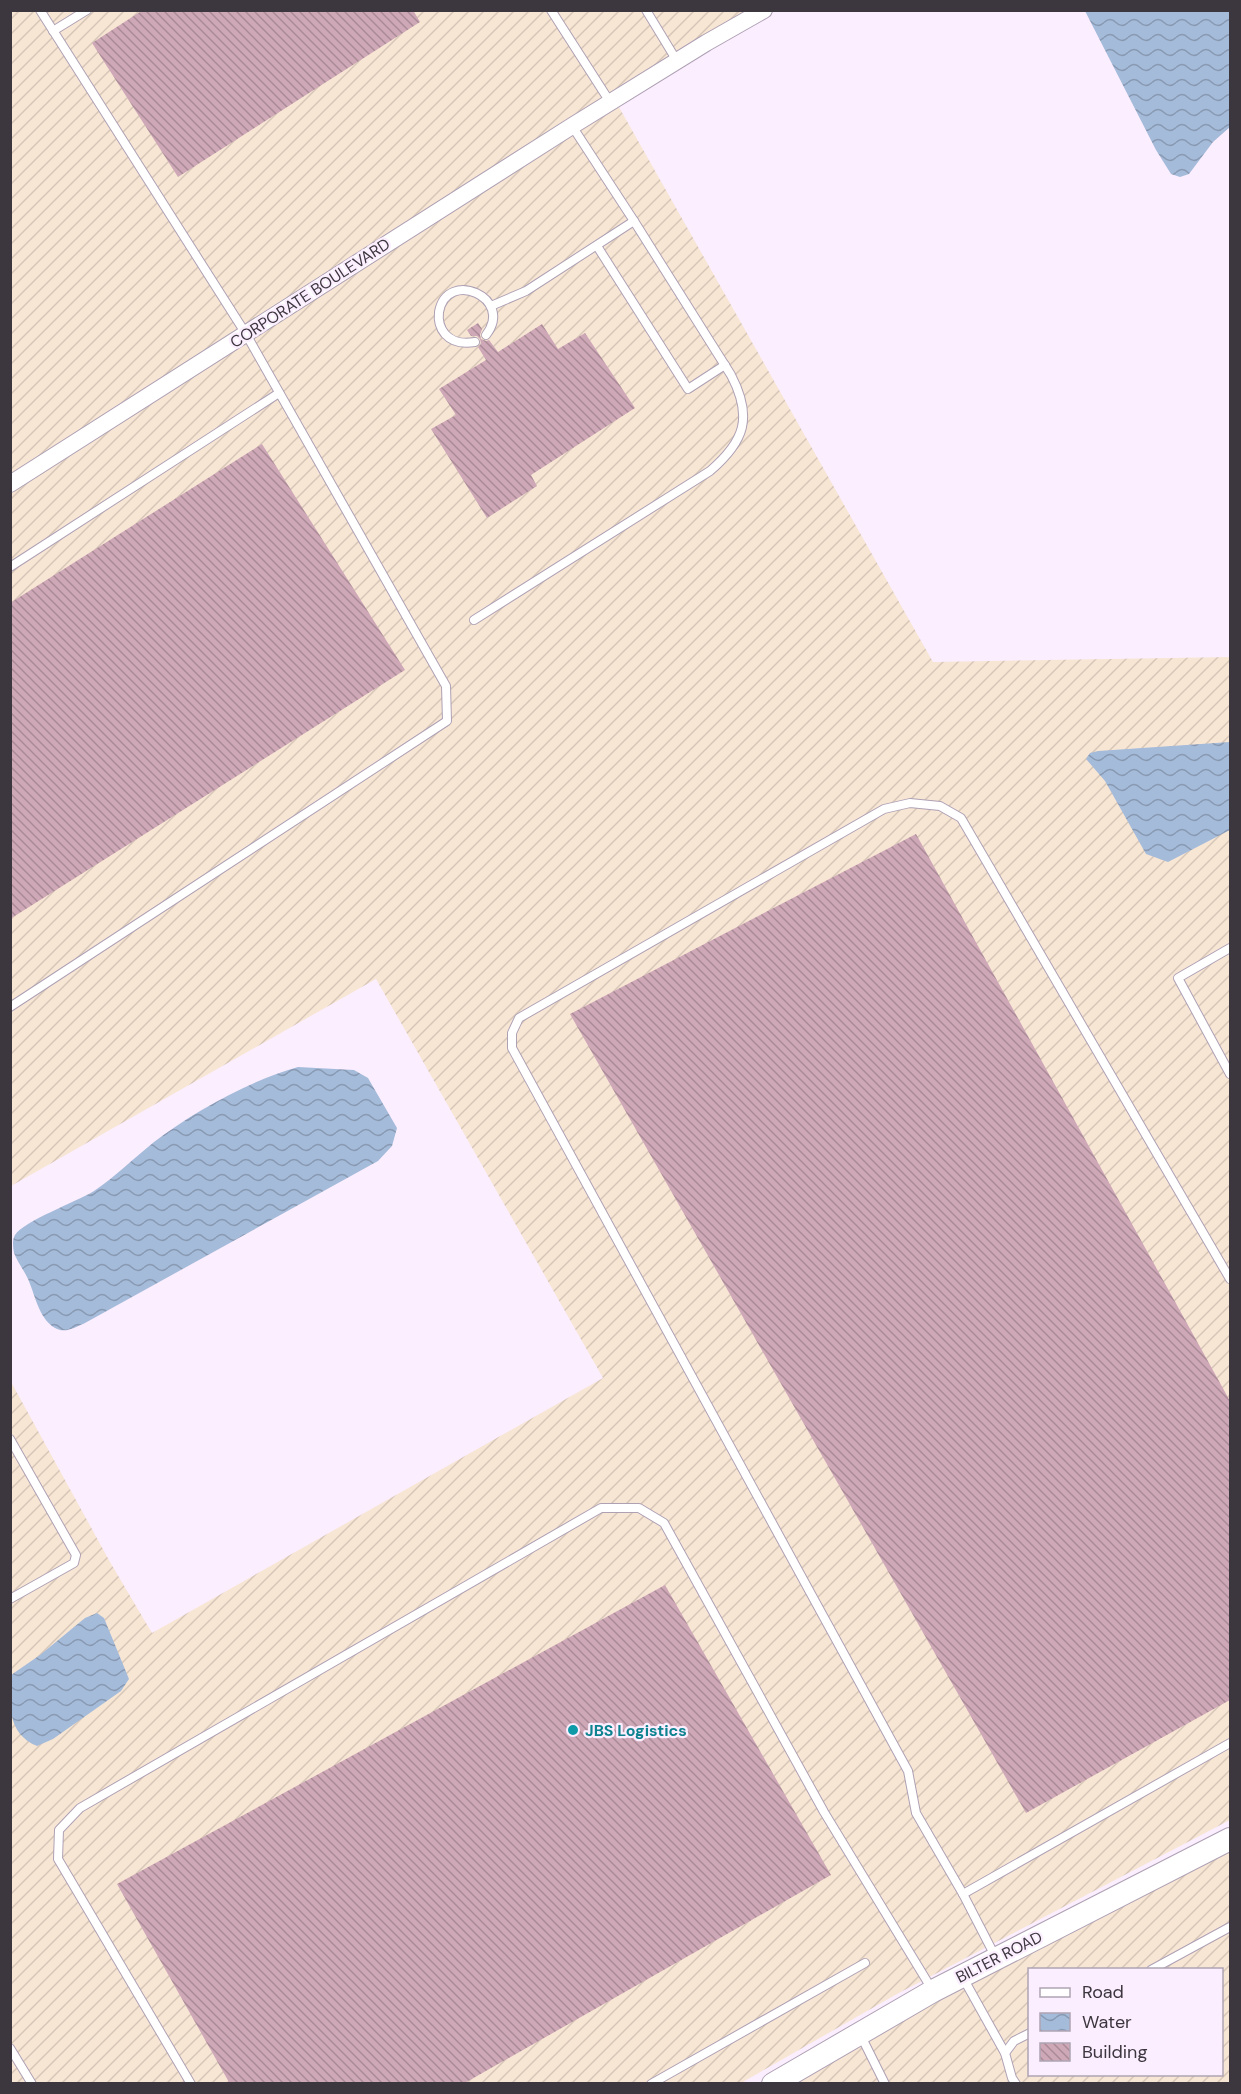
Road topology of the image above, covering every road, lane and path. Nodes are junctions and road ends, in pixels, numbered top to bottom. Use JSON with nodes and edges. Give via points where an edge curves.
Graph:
{"nodes":[{"id":1,"x":40,"y":10,"type":"edge"},
{"id":2,"x":87,"y":10,"type":"edge"},
{"id":3,"x":551,"y":10,"type":"edge"},
{"id":4,"x":646,"y":10,"type":"edge"},
{"id":5,"x":764,"y":10,"type":"edge"},
{"id":6,"x":53,"y":31,"type":"junction"},
{"id":7,"x":677,"y":61,"type":"junction"},
{"id":8,"x":610,"y":102,"type":"junction"},
{"id":9,"x":572,"y":126,"type":"junction"},
{"id":10,"x":634,"y":221,"type":"junction"},
{"id":11,"x":597,"y":246,"type":"junction"},
{"id":12,"x":490,"y":306,"type":"junction"},
{"id":13,"x":246,"y":334,"type":"junction"},
{"id":14,"x":486,"y":335,"type":"dead end"},
{"id":15,"x":475,"y":342,"type":"dead end"},
{"id":16,"x":725,"y":365,"type":"junction"},
{"id":17,"x":279,"y":393,"type":"junction"},
{"id":18,"x":10,"y":484,"type":"edge"},
{"id":19,"x":10,"y":567,"type":"edge"},
{"id":20,"x":474,"y":620,"type":"dead end"},
{"id":21,"x":1230,"y":948,"type":"edge"},
{"id":22,"x":10,"y":1007,"type":"edge"},
{"id":23,"x":1230,"y":1074,"type":"edge"},
{"id":24,"x":1230,"y":1279,"type":"edge"},
{"id":25,"x":10,"y":1439,"type":"edge"},
{"id":26,"x":10,"y":1599,"type":"edge"},
{"id":27,"x":1230,"y":1743,"type":"edge"},
{"id":28,"x":1230,"y":1839,"type":"edge"},
{"id":29,"x":963,"y":1894,"type":"junction"},
{"id":30,"x":1230,"y":1927,"type":"edge"},
{"id":31,"x":996,"y":1958,"type":"junction"},
{"id":32,"x":865,"y":1963,"type":"dead end"},
{"id":33,"x":1155,"y":1968,"type":"edge"},
{"id":34,"x":962,"y":1976,"type":"junction"},
{"id":35,"x":933,"y":1992,"type":"junction"},
{"id":36,"x":860,"y":2034,"type":"junction"},
{"id":37,"x":1028,"y":2034,"type":"edge"},
{"id":38,"x":10,"y":2048,"type":"edge"},
{"id":39,"x":1005,"y":2053,"type":"junction"},
{"id":40,"x":32,"y":2084,"type":"edge"},
{"id":41,"x":191,"y":2084,"type":"edge"},
{"id":42,"x":651,"y":2084,"type":"edge"},
{"id":43,"x":773,"y":2084,"type":"edge"},
{"id":44,"x":885,"y":2084,"type":"edge"},
{"id":45,"x":1016,"y":2084,"type":"edge"}],
"edges":[{"from":1,"to":6,"type":"lane"},
{"from":2,"to":6,"type":"lane"},
{"from":3,"to":8,"type":"lane"},
{"from":4,"to":7,"type":"lane"},
{"from":5,"to":7,"type":"street","name":"CORPORATE BOULEVARD"},
{"from":6,"to":13,"type":"lane"},
{"from":7,"to":8,"type":"street","name":"CORPORATE BOULEVARD"},
{"from":8,"to":9,"type":"street","name":"CORPORATE BOULEVARD"},
{"from":9,"to":10,"type":"lane"},
{"from":9,"to":13,"type":"street","name":"CORPORATE BOULEVARD"},
{"from":10,"to":11,"type":"lane"},
{"from":10,"to":16,"type":"lane"},
{"from":11,"to":12,"type":"lane","via":[[526,291]]},
{"from":11,"to":16,"type":"lane","via":[[688,389]]},
{"from":12,"to":14,"type":"lane","via":[[492,324]]},
{"from":12,"to":15,"type":"lane","via":[[478,293],[461,290],[445,298],[441,306],[439,324],[443,332],[457,342]]},
{"from":13,"to":17,"type":"lane"},
{"from":13,"to":18,"type":"street","name":"CORPORATE BOULEVARD"},
{"from":16,"to":20,"type":"lane","via":[[740,393],[743,412],[734,448],[710,471]]},
{"from":17,"to":19,"type":"lane"},
{"from":17,"to":22,"type":"lane","via":[[446,686],[447,721]]},
{"from":21,"to":23,"type":"lane","via":[[1178,978]]},
{"from":24,"to":29,"type":"lane","via":[[961,818],[940,806],[910,803],[884,809],[519,1018],[512,1033],[512,1048],[908,1771],[916,1813]]},
{"from":25,"to":26,"type":"lane","via":[[76,1556],[74,1563]]},
{"from":27,"to":29,"type":"lane"},
{"from":28,"to":31,"type":"street","name":"BILTER ROAD"},
{"from":29,"to":31,"type":"lane"},
{"from":30,"to":33,"type":"lane"},
{"from":31,"to":34,"type":"street","name":"BILTER ROAD"},
{"from":32,"to":42,"type":"lane"},
{"from":34,"to":35,"type":"street","name":"BILTER ROAD"},
{"from":34,"to":39,"type":"lane"},
{"from":35,"to":36,"type":"street","name":"BILTER ROAD"},
{"from":35,"to":41,"type":"lane","via":[[824,1812],[664,1523],[639,1508],[601,1508],[80,1808],[59,1830],[58,1859]]},
{"from":36,"to":43,"type":"street","name":"BILTER ROAD"},
{"from":36,"to":44,"type":"lane"},
{"from":37,"to":39,"type":"lane","via":[[1014,2041]]},
{"from":38,"to":40,"type":"lane"},
{"from":39,"to":45,"type":"lane"}]}
